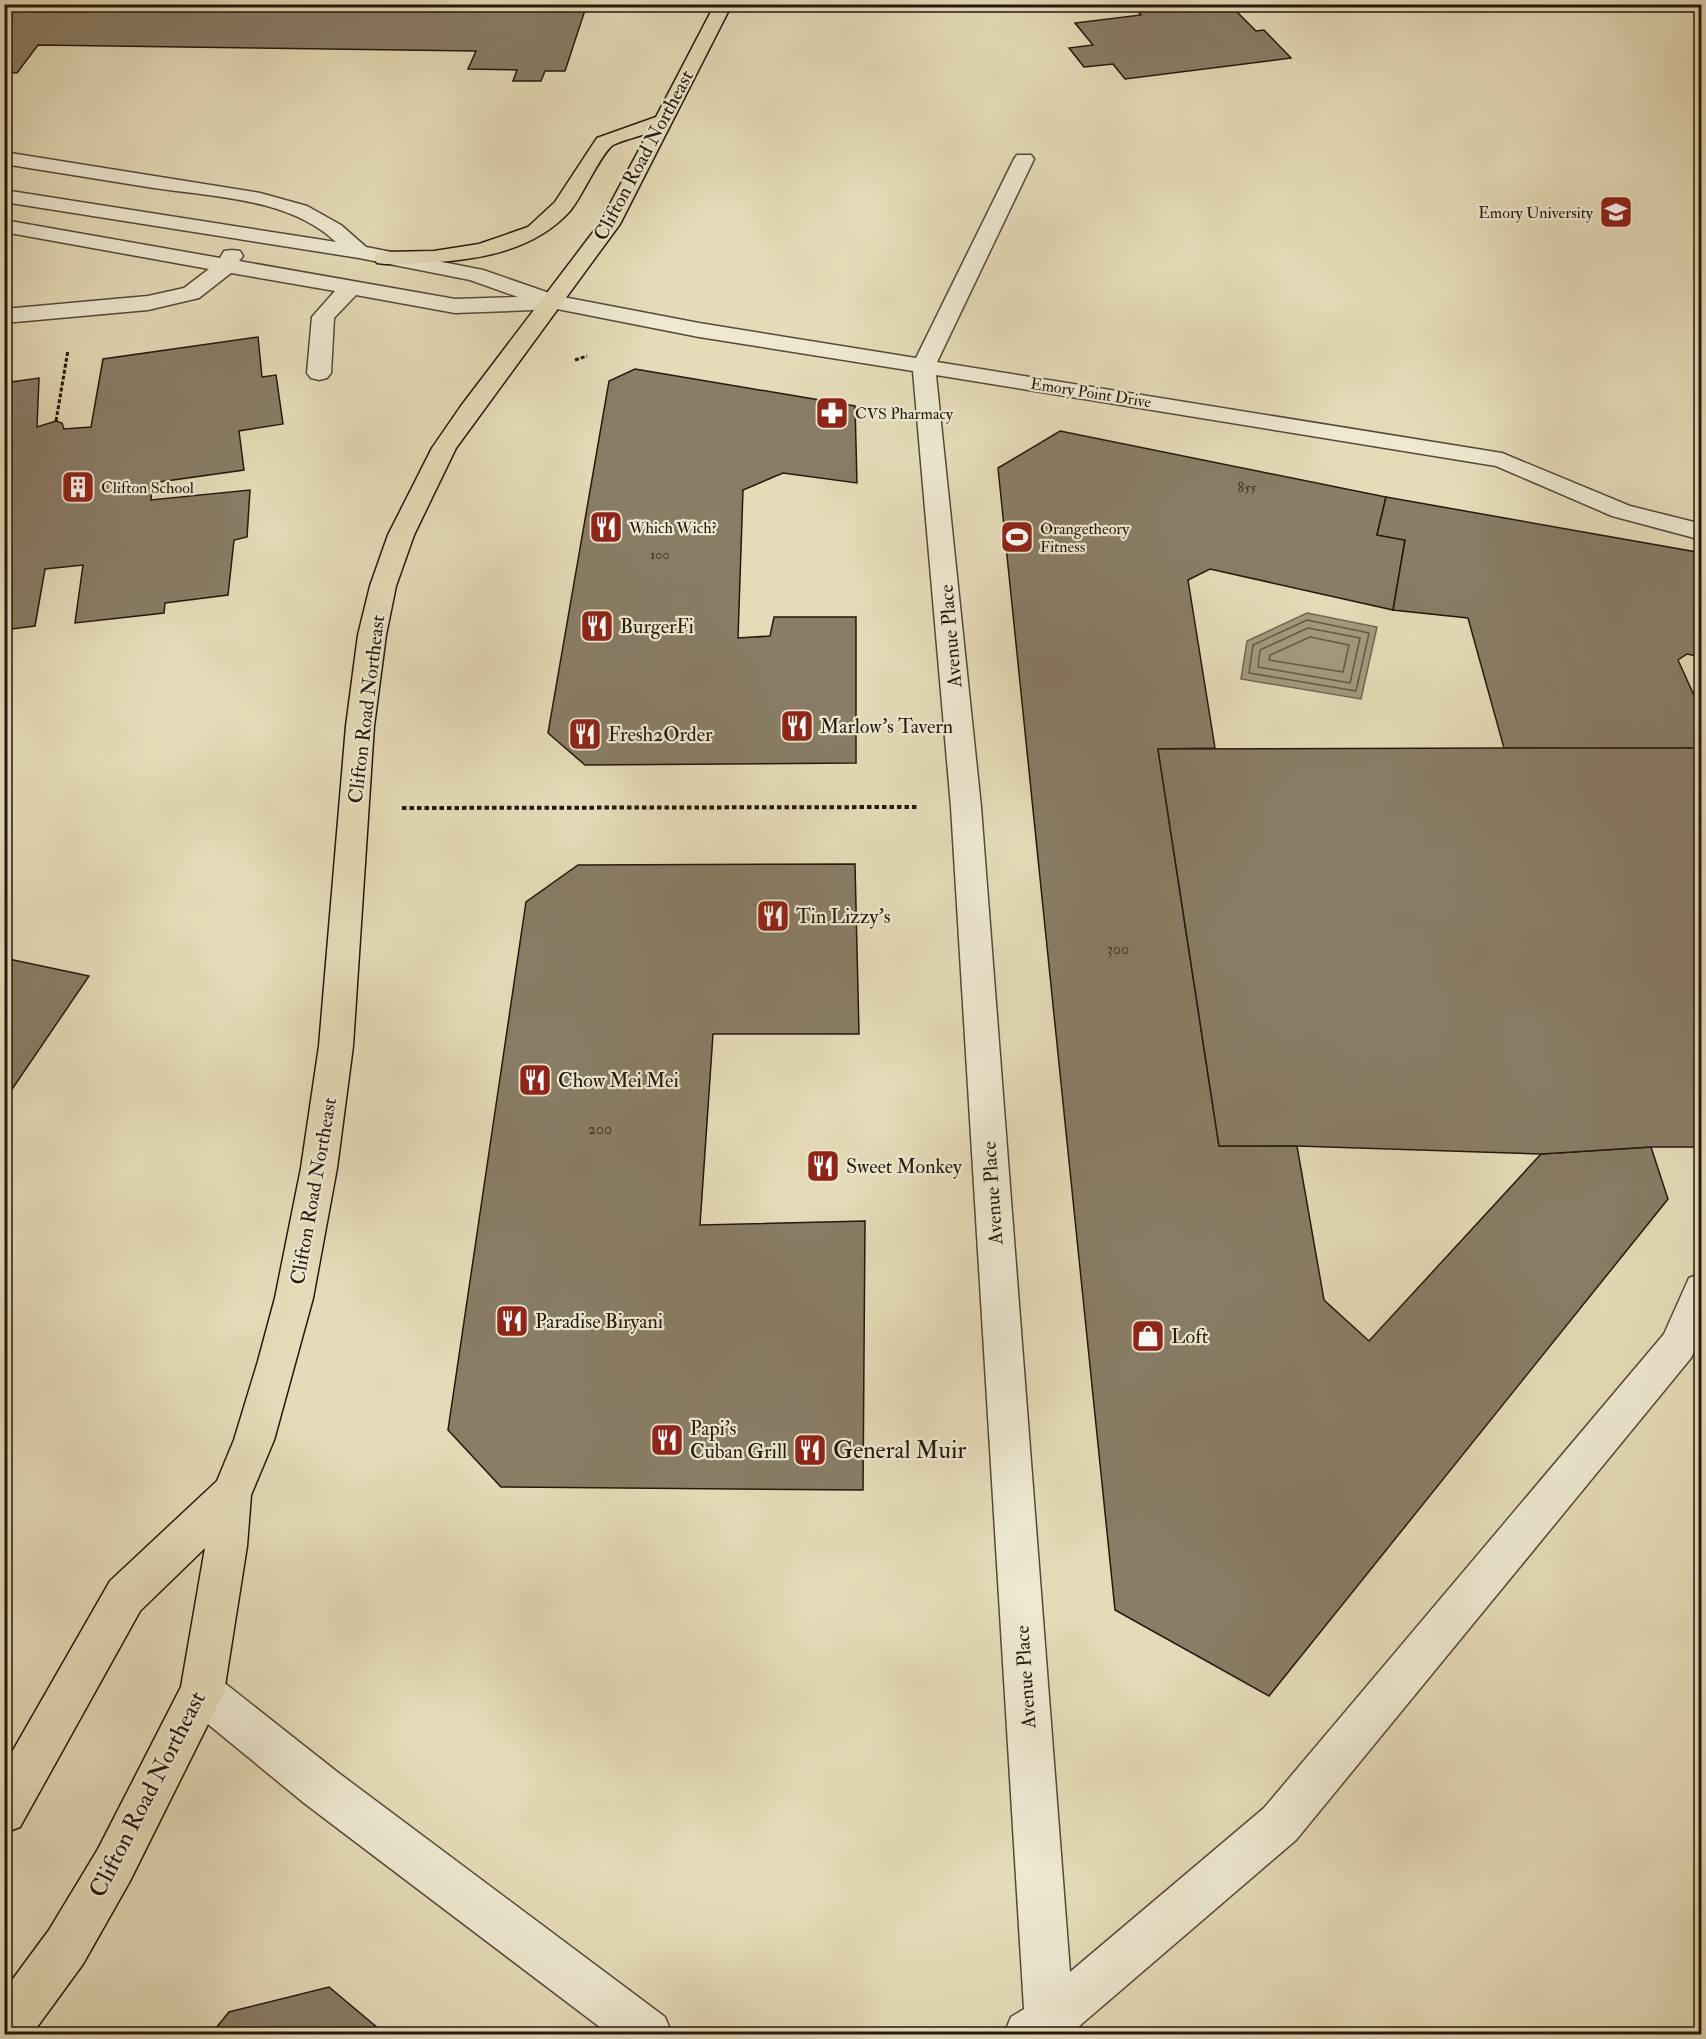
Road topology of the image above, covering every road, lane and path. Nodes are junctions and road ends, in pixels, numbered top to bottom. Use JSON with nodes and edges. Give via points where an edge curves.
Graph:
{"nodes":[{"id":1,"x":724,"y":4,"type":"edge"},
{"id":2,"x":664,"y":121,"type":"junction"},
{"id":3,"x":4,"y":158,"type":"edge"},
{"id":4,"x":1024,"y":159,"type":"dead end"},
{"id":5,"x":4,"y":196,"type":"edge"},
{"id":6,"x":4,"y":226,"type":"edge"},
{"id":7,"x":246,"y":234,"type":"junction"},
{"id":8,"x":358,"y":252,"type":"junction"},
{"id":9,"x":385,"y":258,"type":"junction"},
{"id":10,"x":225,"y":267,"type":"junction"},
{"id":11,"x":349,"y":289,"type":"junction"},
{"id":12,"x":553,"y":302,"type":"junction"},
{"id":13,"x":76,"y":308,"type":"junction"},
{"id":14,"x":4,"y":316,"type":"edge"},
{"id":15,"x":587,"y":356,"type":"dead end"},
{"id":16,"x":575,"y":360,"type":"dead end"},
{"id":17,"x":924,"y":365,"type":"junction"},
{"id":18,"x":319,"y":373,"type":"dead end"},
{"id":19,"x":56,"y":421,"type":"dead end"},
{"id":20,"x":1701,"y":531,"type":"edge"},
{"id":21,"x":966,"y":807,"type":"junction"},
{"id":22,"x":354,"y":808,"type":"junction"},
{"id":23,"x":1701,"y":1290,"type":"edge"},
{"id":24,"x":231,"y":1495,"type":"junction"},
{"id":25,"x":202,"y":1692,"type":"junction"},
{"id":26,"x":4,"y":1811,"type":"edge"},
{"id":27,"x":1039,"y":2028,"type":"edge"},
{"id":28,"x":4,"y":2032,"type":"edge"},
{"id":29,"x":648,"y":2034,"type":"edge"}],
"edges":[{"from":1,"to":2,"type":"main road","name":"Clifton Road Northeast"},
{"from":2,"to":9,"type":"main road","via":[[604,142],[563,206],[535,231],[483,250]]},
{"from":2,"to":12,"type":"main road","name":"Clifton Road Northeast","via":[[610,224]]},
{"from":3,"to":8,"type":"street","via":[[253,197],[300,210],[334,229]]},
{"from":4,"to":17,"type":"street"},
{"from":5,"to":7,"type":"street"},
{"from":6,"to":10,"type":"street"},
{"from":7,"to":8,"type":"street"},
{"from":7,"to":10,"type":"street"},
{"from":8,"to":9,"type":"street"},
{"from":9,"to":12,"type":"street","via":[[475,275]]},
{"from":10,"to":11,"type":"street"},
{"from":10,"to":13,"type":"street","via":[[191,293],[148,303]]},
{"from":11,"to":12,"type":"street","via":[[455,306]]},
{"from":11,"to":18,"type":"street","via":[[323,317]]},
{"from":12,"to":17,"type":"street","name":"Emory Point Drive","via":[[699,330]]},
{"from":12,"to":22,"type":"main road","name":"Clifton Road Northeast","via":[[444,448],[401,535],[383,586],[372,635]]},
{"from":13,"to":14,"type":"street"},
{"from":13,"to":19,"type":"path"},
{"from":15,"to":16,"type":"path"},
{"from":17,"to":20,"type":"street","name":"Emory Point Drive","via":[[1502,460],[1621,511]]},
{"from":17,"to":21,"type":"street","name":"Avenue Place"},
{"from":21,"to":22,"type":"path"},
{"from":21,"to":27,"type":"street","name":"Avenue Place"},
{"from":22,"to":24,"type":"main road","name":"Clifton Road Northeast","via":[[336,1046],[319,1168],[292,1309],[254,1440]]},
{"from":23,"to":27,"type":"street","via":[[1678,1346],[1280,1824]]},
{"from":24,"to":25,"type":"main road","name":"Clifton Road Northeast"},
{"from":24,"to":26,"type":"main road","name":"Clifton Road Northeast","via":[[125,1596]]},
{"from":25,"to":28,"type":"main road","name":"Clifton Road Northeast","via":[[125,1844],[66,1947]]},
{"from":25,"to":29,"type":"street","via":[[320,1787]]}]}
